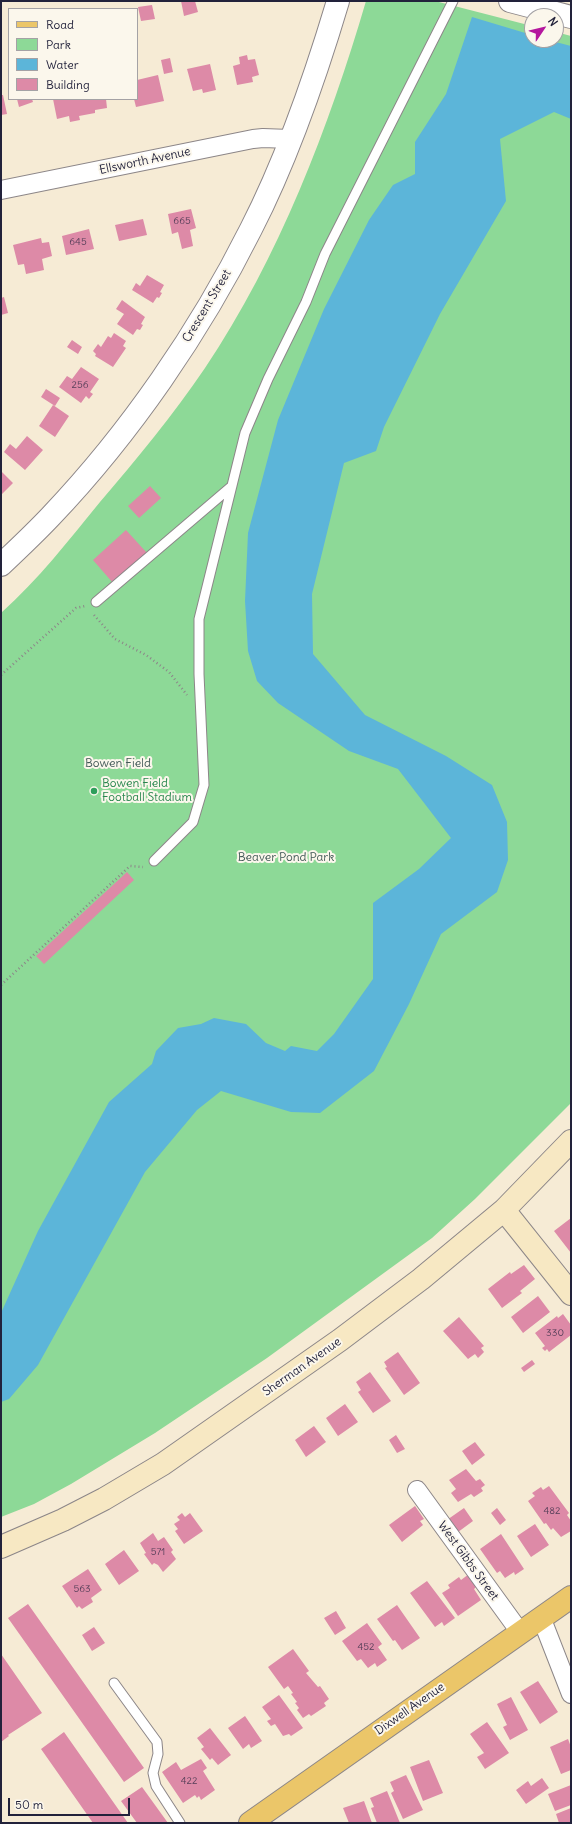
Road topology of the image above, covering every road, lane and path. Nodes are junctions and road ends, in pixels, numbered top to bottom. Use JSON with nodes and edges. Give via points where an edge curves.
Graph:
{"nodes":[{"id":1,"x":338,"y":1,"type":"edge"},
{"id":2,"x":453,"y":1,"type":"edge"},
{"id":3,"x":510,"y":1,"type":"edge"},
{"id":4,"x":571,"y":17,"type":"edge"},
{"id":5,"x":290,"y":139,"type":"junction"},
{"id":6,"x":1,"y":190,"type":"edge"},
{"id":7,"x":232,"y":486,"type":"junction"},
{"id":8,"x":1,"y":565,"type":"edge"},
{"id":9,"x":96,"y":602,"type":"joint"},
{"id":10,"x":86,"y":605,"type":"junction"},
{"id":11,"x":1,"y":676,"type":"edge"},
{"id":12,"x":202,"y":710,"type":"junction"},
{"id":13,"x":154,"y":861,"type":"joint"},
{"id":14,"x":1,"y":985,"type":"edge"},
{"id":15,"x":571,"y":1141,"type":"edge"},
{"id":16,"x":504,"y":1210,"type":"junction"},
{"id":17,"x":571,"y":1294,"type":"edge"},
{"id":18,"x":416,"y":1490,"type":"dead end"},
{"id":19,"x":1,"y":1547,"type":"edge"},
{"id":20,"x":571,"y":1597,"type":"edge"},
{"id":21,"x":541,"y":1617,"type":"junction"},
{"id":22,"x":520,"y":1632,"type":"junction"},
{"id":23,"x":114,"y":1683,"type":"dead end"},
{"id":24,"x":571,"y":1694,"type":"edge"},
{"id":25,"x":180,"y":1823,"type":"edge"},
{"id":26,"x":250,"y":1823,"type":"edge"}],
"edges":[{"from":1,"to":5,"type":"street","name":"Crescent Street"},
{"from":2,"to":7,"type":"lane","via":[[325,254],[306,302],[268,379],[245,432]]},
{"from":3,"to":4,"type":"street"},
{"from":5,"to":6,"type":"street","name":"Ellsworth Avenue","via":[[253,139]]},
{"from":5,"to":8,"type":"street","name":"Crescent Street","via":[[251,230],[194,328],[146,402],[51,516]]},
{"from":7,"to":9,"type":"lane"},
{"from":7,"to":12,"type":"lane","via":[[199,620]]},
{"from":9,"to":10,"type":"path"},
{"from":10,"to":11,"type":"path","via":[[76,608]]},
{"from":10,"to":12,"type":"path","via":[[115,639],[146,655],[169,672]]},
{"from":12,"to":13,"type":"lane","via":[[204,785],[193,822]]},
{"from":13,"to":14,"type":"path","via":[[144,867],[130,866]]},
{"from":15,"to":16,"type":"main road","name":"Sherman Avenue"},
{"from":16,"to":17,"type":"main road"},
{"from":16,"to":19,"type":"main road","name":"Sherman Avenue","via":[[340,1340],[162,1464],[104,1499]]},
{"from":18,"to":22,"type":"street","name":"West Gibbs Street"},
{"from":20,"to":21,"type":"main road","name":"Dixwell Avenue"},
{"from":21,"to":22,"type":"main road","name":"Dixwell Avenue"},
{"from":21,"to":24,"type":"street"},
{"from":22,"to":26,"type":"main road","name":"Dixwell Avenue"},
{"from":23,"to":25,"type":"lane","via":[[157,1742],[158,1754],[153,1773],[156,1786]]}]}
